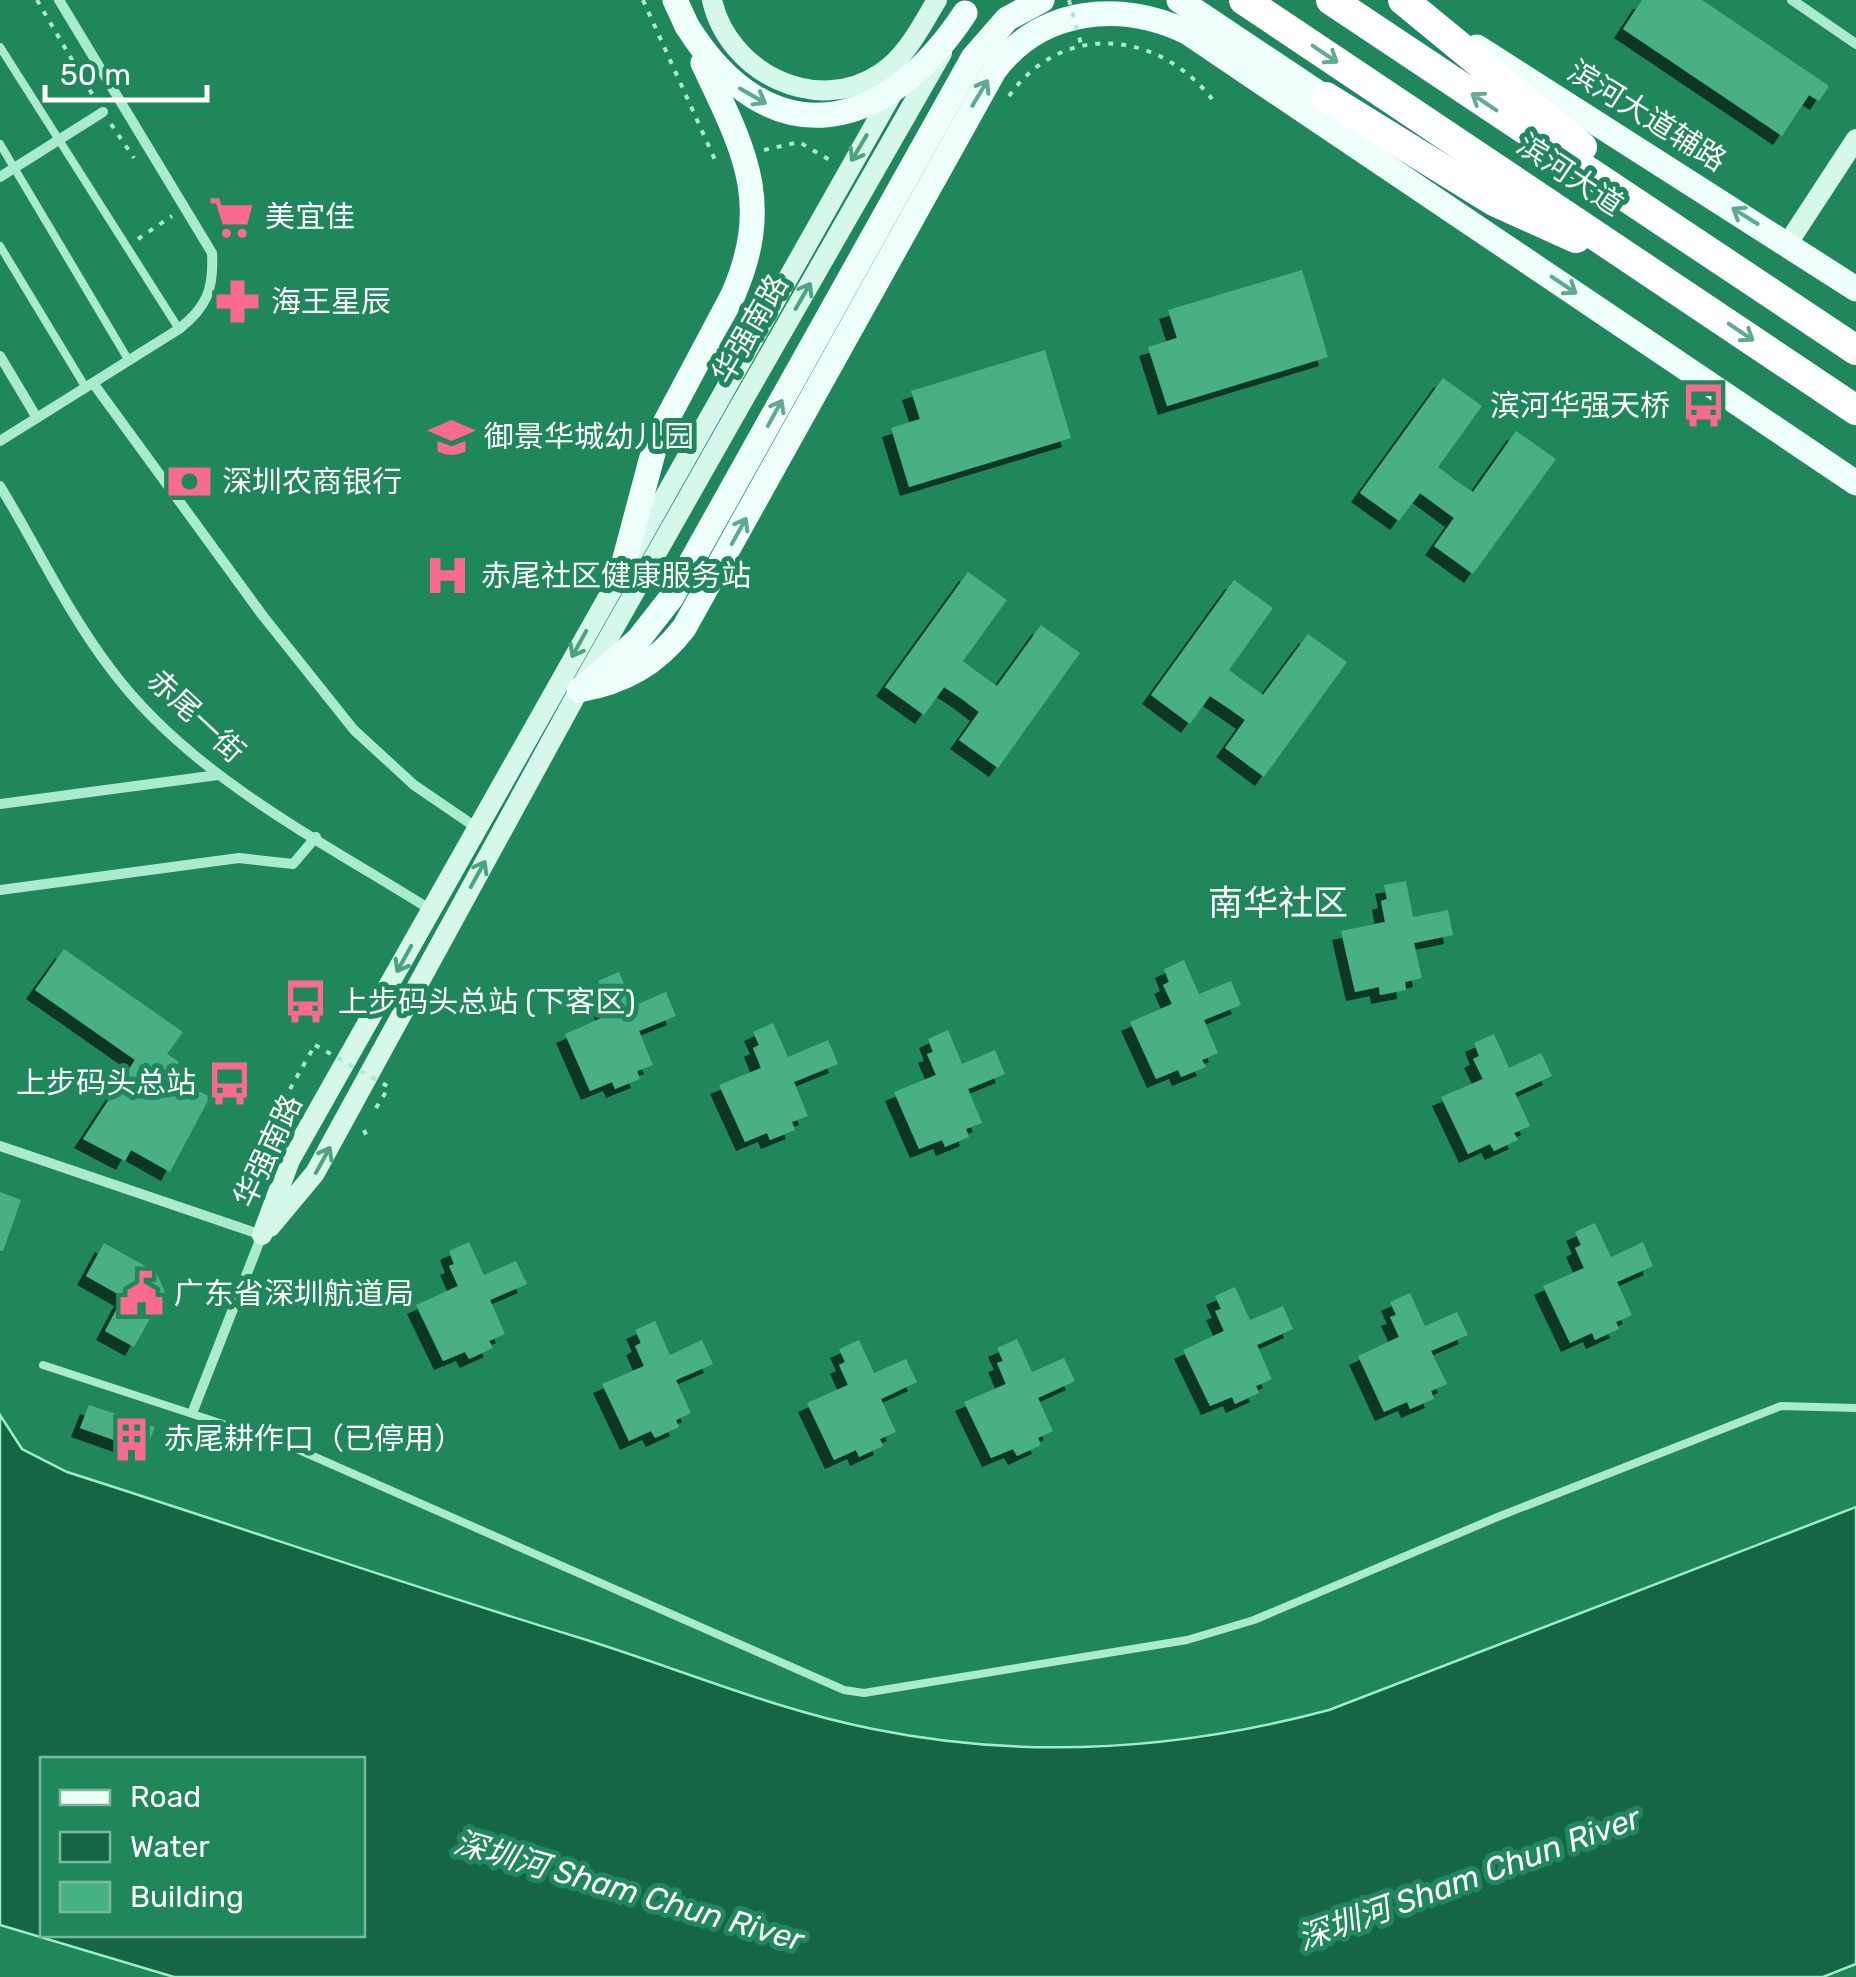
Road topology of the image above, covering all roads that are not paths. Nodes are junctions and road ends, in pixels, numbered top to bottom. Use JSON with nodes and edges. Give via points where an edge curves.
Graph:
{"nodes":[{"id":1,"x":59,"y":0,"type":"edge"},
{"id":2,"x":675,"y":0,"type":"edge"},
{"id":3,"x":712,"y":0,"type":"edge"},
{"id":4,"x":936,"y":0,"type":"edge"},
{"id":5,"x":1042,"y":0,"type":"edge"},
{"id":6,"x":1244,"y":0,"type":"edge"},
{"id":7,"x":1331,"y":0,"type":"edge"},
{"id":8,"x":1403,"y":0,"type":"edge"},
{"id":9,"x":1792,"y":0,"type":"edge"},
{"id":10,"x":1179,"y":1,"type":"edge"},
{"id":11,"x":969,"y":7,"type":"edge"},
{"id":12,"x":686,"y":26,"type":"junction"},
{"id":13,"x":1856,"y":44,"type":"edge"},
{"id":14,"x":0,"y":47,"type":"edge"},
{"id":15,"x":1326,"y":97,"type":"junction"},
{"id":16,"x":104,"y":112,"type":"road end"},
{"id":17,"x":1856,"y":139,"type":"edge"},
{"id":18,"x":59,"y":140,"type":"junction"},
{"id":19,"x":0,"y":144,"type":"edge"},
{"id":20,"x":14,"y":168,"type":"junction"},
{"id":21,"x":0,"y":177,"type":"edge"},
{"id":22,"x":1484,"y":231,"type":"junction"},
{"id":23,"x":1788,"y":243,"type":"junction"},
{"id":24,"x":1699,"y":245,"type":"junction"},
{"id":25,"x":0,"y":246,"type":"edge"},
{"id":26,"x":1856,"y":289,"type":"edge"},
{"id":27,"x":1682,"y":292,"type":"junction"},
{"id":28,"x":179,"y":329,"type":"junction"},
{"id":29,"x":1856,"y":350,"type":"edge"},
{"id":30,"x":0,"y":356,"type":"edge"},
{"id":31,"x":129,"y":361,"type":"junction"},
{"id":32,"x":89,"y":386,"type":"junction"},
{"id":33,"x":1856,"y":410,"type":"edge"},
{"id":34,"x":37,"y":418,"type":"junction"},
{"id":35,"x":0,"y":441,"type":"edge"},
{"id":36,"x":1856,"y":483,"type":"edge"},
{"id":37,"x":0,"y":486,"type":"edge"},
{"id":38,"x":624,"y":562,"type":"junction"},
{"id":39,"x":579,"y":690,"type":"junction"},
{"id":40,"x":218,"y":774,"type":"junction"},
{"id":41,"x":0,"y":804,"type":"edge"},
{"id":42,"x":477,"y":828,"type":"junction"},
{"id":43,"x":316,"y":837,"type":"junction"},
{"id":44,"x":0,"y":890,"type":"edge"},
{"id":45,"x":431,"y":910,"type":"junction"},
{"id":46,"x":0,"y":1146,"type":"edge"},
{"id":47,"x":262,"y":1236,"type":"junction"},
{"id":48,"x":43,"y":1365,"type":"dead end"},
{"id":49,"x":1856,"y":1408,"type":"edge"},
{"id":50,"x":193,"y":1412,"type":"junction"}],
"edges":[{"from":1,"to":28,"type":"street","via":[[212,253],[214,283],[202,312]]},
{"from":2,"to":12,"type":"main road"},
{"from":3,"to":4,"type":"main road","name":"华强南路","bridge":true,"via":[[727,39],[742,56],[778,81],[818,91],[880,74],[909,46]]},
{"from":4,"to":38,"type":"main road","name":"华强南路","one_way":true,"via":[[922,42]]},
{"from":39,"to":5,"type":"main road","one_way":true,"via":[[629,648],[672,598],[973,58],[1007,18]]},
{"from":6,"to":27,"type":"highway","name":"滨河大道","one_way":true},
{"from":24,"to":7,"type":"highway","name":"滨河大道","one_way":true},
{"from":23,"to":8,"type":"main road","name":"滨河大道辅路","one_way":true},
{"from":8,"to":24,"type":"highway"},
{"from":9,"to":13,"type":"street"},
{"from":10,"to":15,"type":"main road"},
{"from":12,"to":11,"type":"main road","one_way":true,"bridge":true,"via":[[718,70],[758,100],[803,114],[834,114],[900,89]]},
{"from":39,"to":11,"type":"main road","name":"华强南路","one_way":true,"bridge":true},
{"from":12,"to":38,"type":"main road","bridge":true,"via":[[740,143],[753,188],[753,233],[733,295],[658,438]]},
{"from":14,"to":18,"type":"lane"},
{"from":15,"to":22,"type":"main road"},
{"from":15,"to":27,"type":"highway","via":[[1494,201]]},
{"from":16,"to":18,"type":"street"},
{"from":17,"to":23,"type":"main road"},
{"from":18,"to":20,"type":"street"},
{"from":18,"to":28,"type":"lane"},
{"from":19,"to":20,"type":"lane"},
{"from":20,"to":21,"type":"street"},
{"from":20,"to":31,"type":"lane"},
{"from":22,"to":36,"type":"main road","one_way":true},
{"from":39,"to":22,"type":"main road","one_way":true,"via":[[632,674],[684,628],[982,90],[1012,50],[1054,21],[1102,9],[1145,13],[1187,32]]},
{"from":23,"to":26,"type":"main road","name":"滨河大道辅路"},
{"from":24,"to":29,"type":"highway","name":"滨河大道"},
{"from":25,"to":32,"type":"lane"},
{"from":27,"to":33,"type":"highway","name":"滨河大道","one_way":true},
{"from":28,"to":31,"type":"street"},
{"from":30,"to":34,"type":"street"},
{"from":31,"to":32,"type":"street"},
{"from":32,"to":34,"type":"street"},
{"from":32,"to":42,"type":"street","via":[[354,730],[414,785]]},
{"from":34,"to":35,"type":"street"},
{"from":37,"to":40,"type":"street","name":"赤尾一街","via":[[110,668]]},
{"from":38,"to":42,"type":"main road","name":"华强南路","one_way":true},
{"from":47,"to":39,"type":"main road","name":"华强南路","one_way":true,"via":[[316,1174]]},
{"from":40,"to":41,"type":"street"},
{"from":40,"to":43,"type":"street","name":"赤尾一街"},
{"from":42,"to":45,"type":"main road","name":"华强南路"},
{"from":43,"to":44,"type":"street","via":[[294,864],[239,858]]},
{"from":43,"to":45,"type":"street","name":"赤尾一街"},
{"from":45,"to":47,"type":"main road","name":"华强南路","one_way":true,"via":[[290,1160]]},
{"from":46,"to":47,"type":"street"},
{"from":47,"to":50,"type":"street"},
{"from":48,"to":50,"type":"lane"},
{"from":49,"to":50,"type":"lane","via":[[1781,1406],[1254,1620],[1188,1640],[864,1693],[844,1690],[290,1446]]}]}
